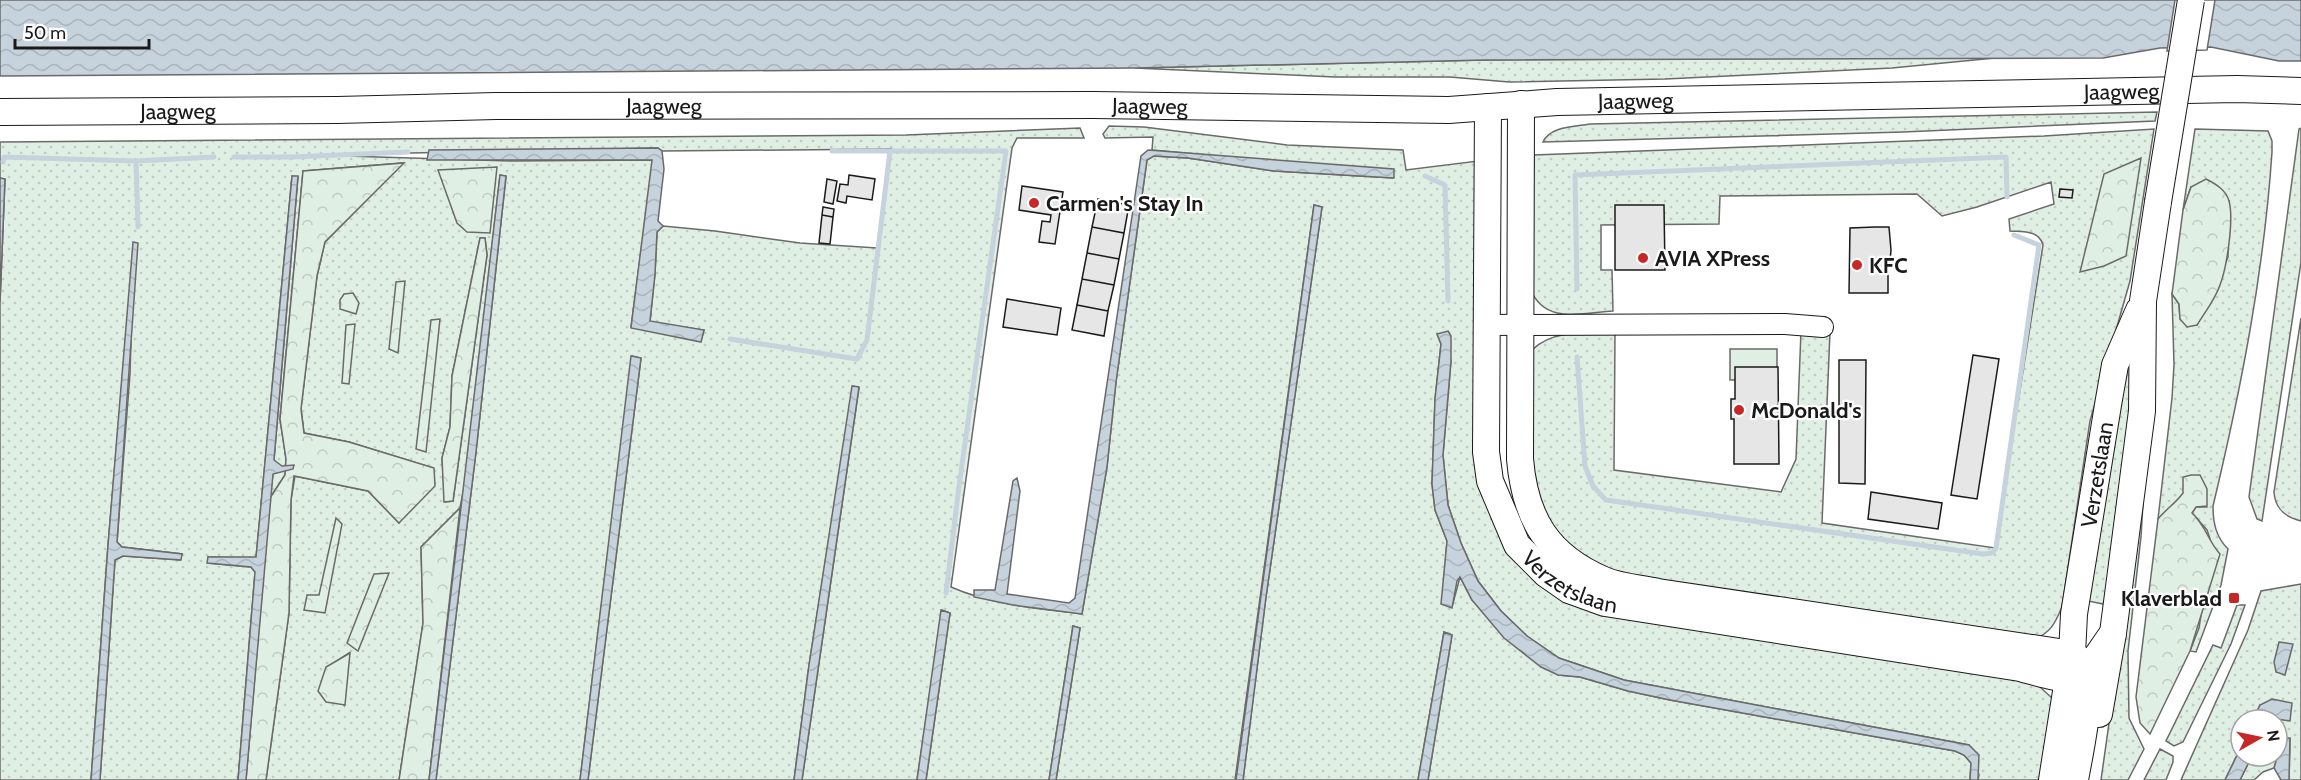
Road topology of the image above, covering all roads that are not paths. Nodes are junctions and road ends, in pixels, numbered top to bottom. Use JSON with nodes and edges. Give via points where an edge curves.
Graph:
{"nodes":[{"id":1,"x":2190,"y":0,"type":"edge"},
{"id":2,"x":2301,"y":91,"type":"edge"},
{"id":3,"x":1521,"y":104,"type":"junction"},
{"id":4,"x":1488,"y":107,"type":"junction"},
{"id":5,"x":0,"y":112,"type":"edge"},
{"id":6,"x":2143,"y":301,"type":"junction"},
{"id":7,"x":1520,"y":324,"type":"junction"},
{"id":8,"x":1488,"y":325,"type":"junction"},
{"id":9,"x":1823,"y":327,"type":"dead end"},
{"id":10,"x":2113,"y":633,"type":"junction"},
{"id":11,"x":2075,"y":668,"type":"junction"},
{"id":12,"x":2052,"y":780,"type":"edge"},
{"id":13,"x":2075,"y":780,"type":"edge"},
{"id":14,"x":2089,"y":780,"type":"edge"}],
"edges":[{"from":1,"to":6,"type":"main road","name":"Verzetslaan","bridge":true},
{"from":2,"to":3,"type":"main road","name":"Jaagweg","via":[[2237,89]]},
{"from":3,"to":4,"type":"main road","name":"Jaagweg"},
{"from":3,"to":7,"type":"main road","name":"Verzetslaan"},
{"from":4,"to":5,"type":"main road","name":"Jaagweg","via":[[1449,110],[1104,105],[496,106]]},
{"from":4,"to":8,"type":"main road","name":"Verzetslaan"},
{"from":6,"to":10,"type":"main road","name":"Verzetslaan","via":[[2142,411]]},
{"from":6,"to":11,"type":"main road","name":"Verzetslaan","via":[[2115,364],[2074,614]]},
{"from":7,"to":8,"type":"street"},
{"from":7,"to":9,"type":"street"},
{"from":7,"to":11,"type":"main road","name":"Verzetslaan","via":[[1522,486],[1544,537],[1563,556],[1605,581]]},
{"from":8,"to":11,"type":"main road","name":"Verzetslaan","via":[[1486,452],[1490,481],[1517,545],[1569,590],[1605,603],[2009,667]]},
{"from":10,"to":11,"type":"main road","name":"Verzetslaan"},
{"from":10,"to":14,"type":"main road","name":"Verzetslaan"},
{"from":11,"to":12,"type":"main road","name":"Verzetslaan"},
{"from":11,"to":13,"type":"main road","name":"Verzetslaan","via":[[2087,704]]}]}
